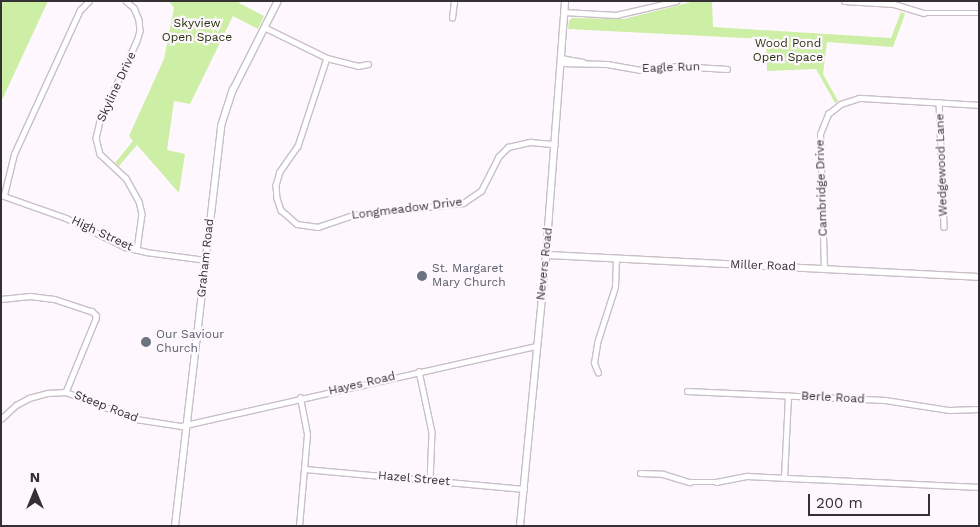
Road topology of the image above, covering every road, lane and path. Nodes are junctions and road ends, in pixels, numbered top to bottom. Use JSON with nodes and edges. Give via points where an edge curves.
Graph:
{"nodes":[{"id":1,"x":89,"y":1,"type":"edge"},
{"id":2,"x":126,"y":1,"type":"edge"},
{"id":3,"x":278,"y":1,"type":"edge"},
{"id":4,"x":454,"y":1,"type":"edge"},
{"id":5,"x":565,"y":1,"type":"edge"},
{"id":6,"x":676,"y":1,"type":"edge"},
{"id":7,"x":844,"y":1,"type":"edge"},
{"id":8,"x":895,"y":3,"type":"edge"},
{"id":9,"x":564,"y":12,"type":"junction"},
{"id":10,"x":979,"y":13,"type":"edge"},
{"id":11,"x":452,"y":18,"type":"dead end"},
{"id":12,"x":264,"y":27,"type":"junction"},
{"id":13,"x":327,"y":58,"type":"junction"},
{"id":14,"x":561,"y":61,"type":"junction"},
{"id":15,"x":368,"y":64,"type":"dead end"},
{"id":16,"x":727,"y":69,"type":"dead end"},
{"id":17,"x":940,"y":102,"type":"junction"},
{"id":18,"x":979,"y":105,"type":"edge"},
{"id":19,"x":555,"y":144,"type":"junction"},
{"id":20,"x":2,"y":195,"type":"edge"},
{"id":21,"x":944,"y":227,"type":"dead end"},
{"id":22,"x":137,"y":250,"type":"junction"},
{"id":23,"x":546,"y":255,"type":"junction"},
{"id":24,"x":616,"y":259,"type":"junction"},
{"id":25,"x":206,"y":260,"type":"junction"},
{"id":26,"x":824,"y":269,"type":"junction"},
{"id":27,"x":979,"y":278,"type":"edge"},
{"id":28,"x":1,"y":299,"type":"edge"},
{"id":29,"x":536,"y":346,"type":"junction"},
{"id":30,"x":419,"y":371,"type":"junction"},
{"id":31,"x":598,"y":373,"type":"dead end"},
{"id":32,"x":687,"y":391,"type":"dead end"},
{"id":33,"x":66,"y":392,"type":"junction"},
{"id":34,"x":788,"y":396,"type":"junction"},
{"id":35,"x":300,"y":398,"type":"junction"},
{"id":36,"x":979,"y":409,"type":"edge"},
{"id":37,"x":1,"y":419,"type":"edge"},
{"id":38,"x":188,"y":424,"type":"junction"},
{"id":39,"x":305,"y":469,"type":"junction"},
{"id":40,"x":640,"y":473,"type":"dead end"},
{"id":41,"x":784,"y":478,"type":"junction"},
{"id":42,"x":430,"y":481,"type":"junction"},
{"id":43,"x":979,"y":487,"type":"edge"},
{"id":44,"x":524,"y":489,"type":"junction"},
{"id":45,"x":175,"y":526,"type":"edge"},
{"id":46,"x":299,"y":526,"type":"edge"},
{"id":47,"x":520,"y":526,"type":"edge"}],
"edges":[{"from":1,"to":20,"type":"street","via":[[80,10],[14,154]]},
{"from":2,"to":22,"type":"street","name":"Skyline Drive","via":[[134,8],[139,20],[138,41],[100,121],[96,138],[100,154],[126,178],[140,201]]},
{"from":3,"to":12,"type":"street","name":"Graham Road"},
{"from":4,"to":11,"type":"street"},
{"from":5,"to":9,"type":"street","name":"Nevers Road"},
{"from":6,"to":9,"type":"street","via":[[616,15]]},
{"from":7,"to":8,"type":"street"},
{"from":8,"to":10,"type":"street","via":[[924,13]]},
{"from":9,"to":14,"type":"street","name":"Nevers Road"},
{"from":12,"to":13,"type":"street"},
{"from":12,"to":25,"type":"street","name":"Graham Road","via":[[233,90],[221,126]]},
{"from":13,"to":15,"type":"street","via":[[358,66]]},
{"from":13,"to":19,"type":"street","name":"Longmeadow Drive","via":[[298,146],[280,172],[276,185],[282,210],[297,224],[318,227],[353,215],[464,204],[481,191],[498,157],[508,147],[530,142]]},
{"from":14,"to":16,"type":"street","name":"Eagle Run","via":[[640,70],[678,66]]},
{"from":14,"to":19,"type":"street","name":"Nevers Road"},
{"from":17,"to":18,"type":"street","name":"Cambridge Drive"},
{"from":17,"to":21,"type":"street","name":"Wedgewood Lane"},
{"from":17,"to":26,"type":"street","name":"Cambridge Drive","via":[[858,98],[841,104],[828,114],[820,134]]},
{"from":19,"to":23,"type":"street","name":"Nevers Road"},
{"from":20,"to":22,"type":"street","name":"High Street","via":[[60,215]]},
{"from":22,"to":25,"type":"street","name":"High Street"},
{"from":23,"to":24,"type":"street","name":"Miller Road"},
{"from":23,"to":29,"type":"street","name":"Nevers Road"},
{"from":24,"to":26,"type":"street","name":"Miller Road"},
{"from":24,"to":31,"type":"street","via":[[614,287],[597,343],[594,363]]},
{"from":25,"to":38,"type":"street","name":"Graham Road"},
{"from":26,"to":27,"type":"street","name":"Miller Road"},
{"from":28,"to":33,"type":"street","via":[[30,296],[54,299],[96,315]]},
{"from":29,"to":30,"type":"street","name":"Hayes Road"},
{"from":29,"to":44,"type":"street","name":"Nevers Road"},
{"from":30,"to":35,"type":"street","name":"Hayes Road"},
{"from":30,"to":42,"type":"street","via":[[432,432]]},
{"from":32,"to":34,"type":"street","name":"Berle Road"},
{"from":33,"to":37,"type":"street","name":"Steep Road","via":[[29,398]]},
{"from":33,"to":38,"type":"street","name":"Steep Road","via":[[136,419],[181,426]]},
{"from":34,"to":36,"type":"street","name":"Berle Road","via":[[885,400],[949,410]]},
{"from":34,"to":41,"type":"street"},
{"from":35,"to":38,"type":"street","name":"Hayes Road"},
{"from":35,"to":39,"type":"street","via":[[307,434]]},
{"from":38,"to":45,"type":"street","name":"Graham Road"},
{"from":39,"to":42,"type":"street","name":"Hazel Street"},
{"from":39,"to":46,"type":"street"},
{"from":40,"to":41,"type":"street","via":[[663,474],[690,482],[716,482],[747,476]]},
{"from":41,"to":43,"type":"street"},
{"from":42,"to":44,"type":"street","name":"Hazel Street"},
{"from":44,"to":47,"type":"street","name":"Nevers Road"}]}
